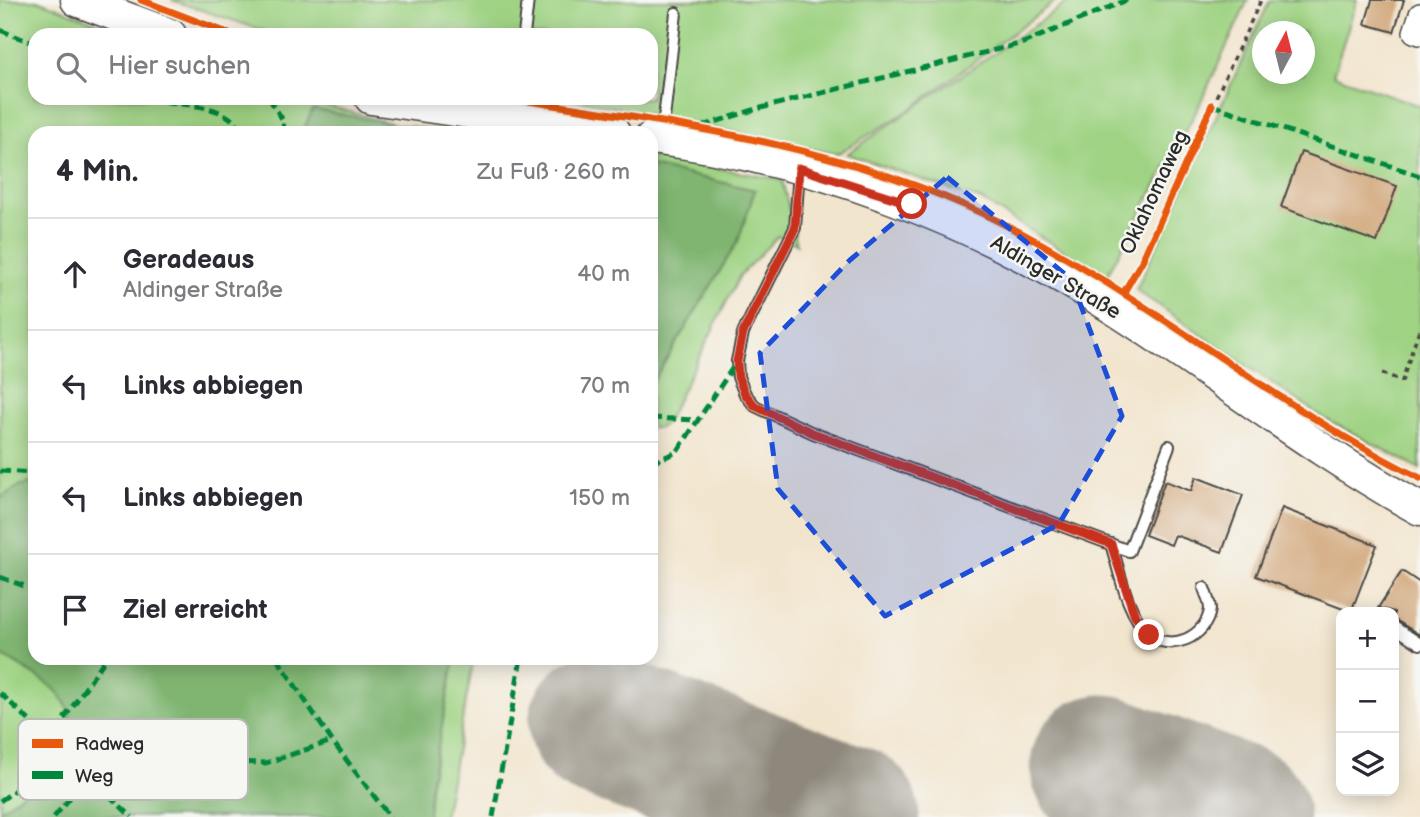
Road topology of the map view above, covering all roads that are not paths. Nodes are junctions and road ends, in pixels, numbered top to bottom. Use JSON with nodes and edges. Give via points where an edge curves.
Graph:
{"nodes":[{"id":1,"x":76,"y":0,"type":"edge"},
{"id":2,"x":528,"y":0,"type":"edge"},
{"id":3,"x":676,"y":13,"type":"dead end"},
{"id":4,"x":1420,"y":14,"type":"edge"},
{"id":5,"x":151,"y":28,"type":"edge"},
{"id":6,"x":525,"y":28,"type":"edge"},
{"id":7,"x":1420,"y":34,"type":"edge"},
{"id":8,"x":462,"y":105,"type":"edge"},
{"id":9,"x":514,"y":109,"type":"edge"},
{"id":10,"x":585,"y":126,"type":"edge"},
{"id":11,"x":658,"y":126,"type":"edge"},
{"id":12,"x":658,"y":139,"type":"edge"},
{"id":13,"x":799,"y":168,"type":"junction"},
{"id":14,"x":1169,"y":446,"type":"dead end"},
{"id":15,"x":1420,"y":509,"type":"edge"},
{"id":16,"x":1111,"y":544,"type":"junction"},
{"id":17,"x":1203,"y":588,"type":"dead end"},
{"id":18,"x":1399,"y":630,"type":"edge"},
{"id":19,"x":1420,"y":644,"type":"edge"}],
"edges":[{"from":1,"to":5,"type":"main road"},
{"from":2,"to":6,"type":"lane"},
{"from":3,"to":11,"type":"lane"},
{"from":4,"to":7,"type":"street","via":[[1414,32]]},
{"from":8,"to":9,"type":"main road"},
{"from":9,"to":10,"type":"main road"},
{"from":12,"to":13,"type":"main road","name":"Aldinger Straße"},
{"from":13,"to":15,"type":"main road","name":"Aldinger Straße","via":[[912,204],[1064,278],[1304,439]]},
{"from":13,"to":16,"type":"lane","via":[[795,228],[743,333],[737,361],[745,394],[755,406],[813,433]]},
{"from":14,"to":16,"type":"lane","via":[[1129,551]]},
{"from":16,"to":17,"type":"lane","via":[[1135,616],[1149,635],[1170,643],[1191,638],[1204,626],[1210,607]]},
{"from":18,"to":19,"type":"lane"}]}
